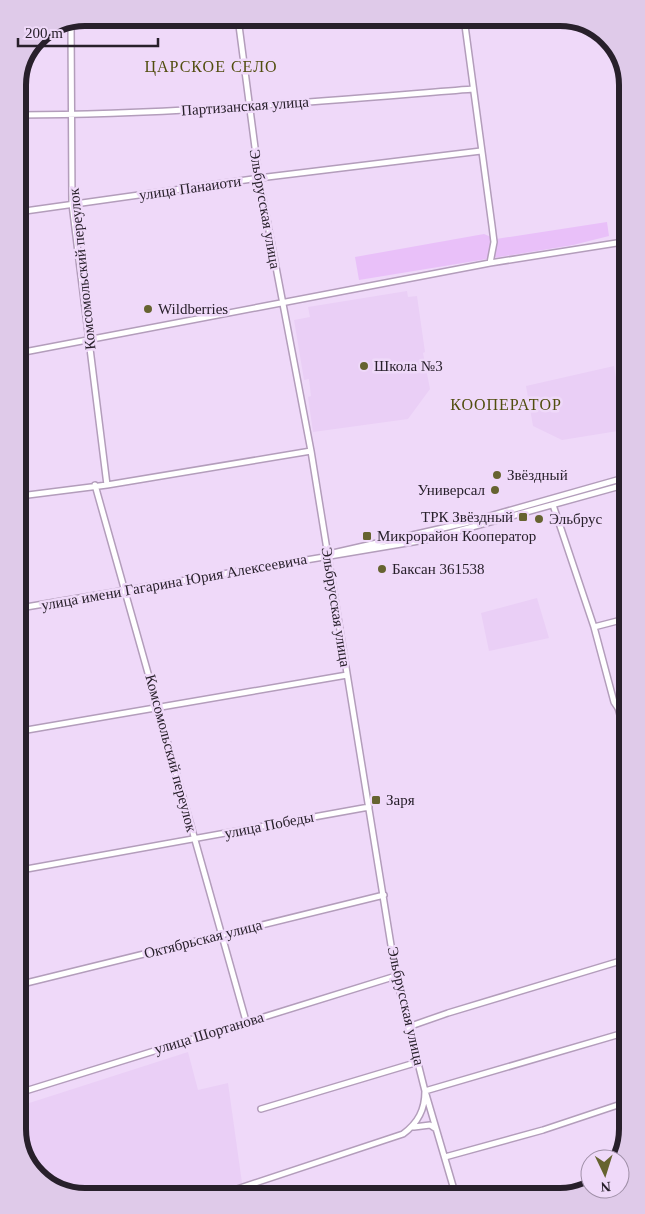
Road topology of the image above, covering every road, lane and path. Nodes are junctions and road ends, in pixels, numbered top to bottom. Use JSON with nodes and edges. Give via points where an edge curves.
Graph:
{"nodes":[{"id":1,"x":239,"y":26,"type":"edge"},
{"id":2,"x":465,"y":26,"type":"edge"},
{"id":3,"x":70,"y":28,"type":"edge"},
{"id":4,"x":473,"y":89,"type":"junction"},
{"id":5,"x":248,"y":107,"type":"junction"},
{"id":6,"x":26,"y":115,"type":"edge"},
{"id":7,"x":73,"y":115,"type":"junction"},
{"id":8,"x":480,"y":151,"type":"junction"},
{"id":9,"x":259,"y":178,"type":"junction"},
{"id":10,"x":72,"y":204,"type":"junction"},
{"id":11,"x":26,"y":211,"type":"edge"},
{"id":12,"x":619,"y":243,"type":"edge"},
{"id":13,"x":490,"y":263,"type":"junction"},
{"id":14,"x":282,"y":304,"type":"junction"},
{"id":15,"x":89,"y":338,"type":"junction"},
{"id":16,"x":26,"y":352,"type":"edge"},
{"id":17,"x":311,"y":451,"type":"junction"},
{"id":18,"x":619,"y":479,"type":"edge"},
{"id":19,"x":95,"y":485,"type":"junction"},
{"id":20,"x":107,"y":485,"type":"junction"},
{"id":21,"x":619,"y":486,"type":"edge"},
{"id":22,"x":26,"y":495,"type":"edge"},
{"id":23,"x":553,"y":505,"type":"junction"},
{"id":24,"x":328,"y":555,"type":"junction"},
{"id":25,"x":125,"y":590,"type":"junction"},
{"id":26,"x":26,"y":607,"type":"edge"},
{"id":27,"x":619,"y":621,"type":"edge"},
{"id":28,"x":594,"y":628,"type":"junction"},
{"id":29,"x":347,"y":675,"type":"junction"},
{"id":30,"x":619,"y":705,"type":"edge"},
{"id":31,"x":616,"y":706,"type":"junction"},
{"id":32,"x":159,"y":708,"type":"junction"},
{"id":33,"x":619,"y":715,"type":"edge"},
{"id":34,"x":26,"y":730,"type":"edge"},
{"id":35,"x":369,"y":806,"type":"junction"},
{"id":36,"x":195,"y":840,"type":"junction"},
{"id":37,"x":26,"y":869,"type":"edge"},
{"id":38,"x":384,"y":896,"type":"junction"},
{"id":39,"x":221,"y":934,"type":"junction"},
{"id":40,"x":619,"y":961,"type":"edge"},
{"id":41,"x":396,"y":976,"type":"junction"},
{"id":42,"x":26,"y":983,"type":"edge"},
{"id":43,"x":246,"y":1021,"type":"junction"},
{"id":44,"x":408,"y":1028,"type":"junction"},
{"id":45,"x":619,"y":1034,"type":"edge"},
{"id":46,"x":418,"y":1062,"type":"junction"},
{"id":47,"x":26,"y":1091,"type":"edge"},
{"id":48,"x":426,"y":1091,"type":"junction"},
{"id":49,"x":619,"y":1105,"type":"edge"},
{"id":50,"x":261,"y":1109,"type":"dead end"},
{"id":51,"x":413,"y":1127,"type":"junction"},
{"id":52,"x":437,"y":1130,"type":"junction"},
{"id":53,"x":444,"y":1157,"type":"junction"},
{"id":54,"x":240,"y":1188,"type":"edge"},
{"id":55,"x":454,"y":1188,"type":"edge"}],
"edges":[{"from":1,"to":5,"type":"street","name":"Эльбрусская улица"},
{"from":2,"to":4,"type":"street"},
{"from":3,"to":7,"type":"street","name":"Комсомольский переулок"},
{"from":4,"to":5,"type":"street","name":"Партизанская улица"},
{"from":4,"to":8,"type":"street"},
{"from":5,"to":7,"type":"street","name":"Партизанская улица"},
{"from":5,"to":9,"type":"street","name":"Эльбрусская улица"},
{"from":6,"to":7,"type":"street","name":"Партизанская улица"},
{"from":7,"to":10,"type":"street","name":"Комсомольский переулок"},
{"from":8,"to":9,"type":"street","name":"улица Панаиоти"},
{"from":8,"to":13,"type":"street","via":[[494,242]]},
{"from":9,"to":10,"type":"street","name":"улица Панаиоти"},
{"from":9,"to":14,"type":"street","name":"Эльбрусская улица"},
{"from":10,"to":11,"type":"street","name":"улица Панаиоти"},
{"from":10,"to":15,"type":"street","name":"Комсомольский переулок"},
{"from":12,"to":13,"type":"street"},
{"from":13,"to":14,"type":"street"},
{"from":14,"to":15,"type":"street"},
{"from":14,"to":17,"type":"street","name":"Эльбрусская улица"},
{"from":15,"to":16,"type":"street"},
{"from":15,"to":20,"type":"street","name":"Комсомольский переулок"},
{"from":17,"to":20,"type":"street"},
{"from":17,"to":24,"type":"street","name":"Эльбрусская улица"},
{"from":18,"to":24,"type":"street","name":"улица имени Гагарина Юрия Алексеевича","via":[[464,523]]},
{"from":19,"to":20,"type":"street"},
{"from":19,"to":22,"type":"street"},
{"from":19,"to":25,"type":"street","name":"Комсомольский переулок"},
{"from":21,"to":23,"type":"street","name":"улица имени Гагарина Юрия Алексеевича"},
{"from":23,"to":24,"type":"street","name":"улица имени Гагарина Юрия Алексеевича","via":[[425,540]]},
{"from":23,"to":28,"type":"street"},
{"from":24,"to":25,"type":"street","name":"улица имени Гагарина Юрия Алексеевича"},
{"from":24,"to":29,"type":"street","name":"Эльбрусская улица"},
{"from":25,"to":26,"type":"street","name":"улица имени Гагарина Юрия Алексеевича"},
{"from":25,"to":32,"type":"street","name":"Комсомольский переулок"},
{"from":27,"to":28,"type":"street"},
{"from":28,"to":31,"type":"street"},
{"from":29,"to":32,"type":"street"},
{"from":29,"to":35,"type":"street","name":"Эльбрусская улица"},
{"from":30,"to":31,"type":"street"},
{"from":31,"to":33,"type":"street"},
{"from":32,"to":34,"type":"street"},
{"from":32,"to":36,"type":"street","name":"Комсомольский переулок"},
{"from":35,"to":36,"type":"street","name":"улица Победы"},
{"from":35,"to":38,"type":"street","name":"Эльбрусская улица"},
{"from":36,"to":37,"type":"street","name":"улица Победы"},
{"from":36,"to":39,"type":"street","name":"Комсомольский переулок"},
{"from":38,"to":39,"type":"street","name":"Октябрьская улица"},
{"from":38,"to":41,"type":"street","name":"Эльбрусская улица"},
{"from":39,"to":42,"type":"street","name":"Октябрьская улица"},
{"from":39,"to":43,"type":"street","name":"Комсомольский переулок"},
{"from":40,"to":44,"type":"street"},
{"from":41,"to":43,"type":"street","name":"улица Шортанова"},
{"from":41,"to":44,"type":"street","name":"Эльбрусская улица"},
{"from":43,"to":47,"type":"street","name":"улица Шортанова"},
{"from":44,"to":46,"type":"street","name":"Эльбрусская улица"},
{"from":45,"to":48,"type":"street"},
{"from":46,"to":48,"type":"street","name":"Эльбрусская улица"},
{"from":46,"to":50,"type":"street"},
{"from":48,"to":51,"type":"street","via":[[421,1115]]},
{"from":48,"to":52,"type":"street","name":"Эльбрусская улица"},
{"from":49,"to":53,"type":"street","via":[[508,1141]]},
{"from":51,"to":52,"type":"street","via":[[430,1125]]},
{"from":51,"to":54,"type":"street","via":[[402,1134]]},
{"from":52,"to":53,"type":"street","name":"Эльбрусская улица"},
{"from":53,"to":55,"type":"street","name":"Эльбрусская улица"}]}
